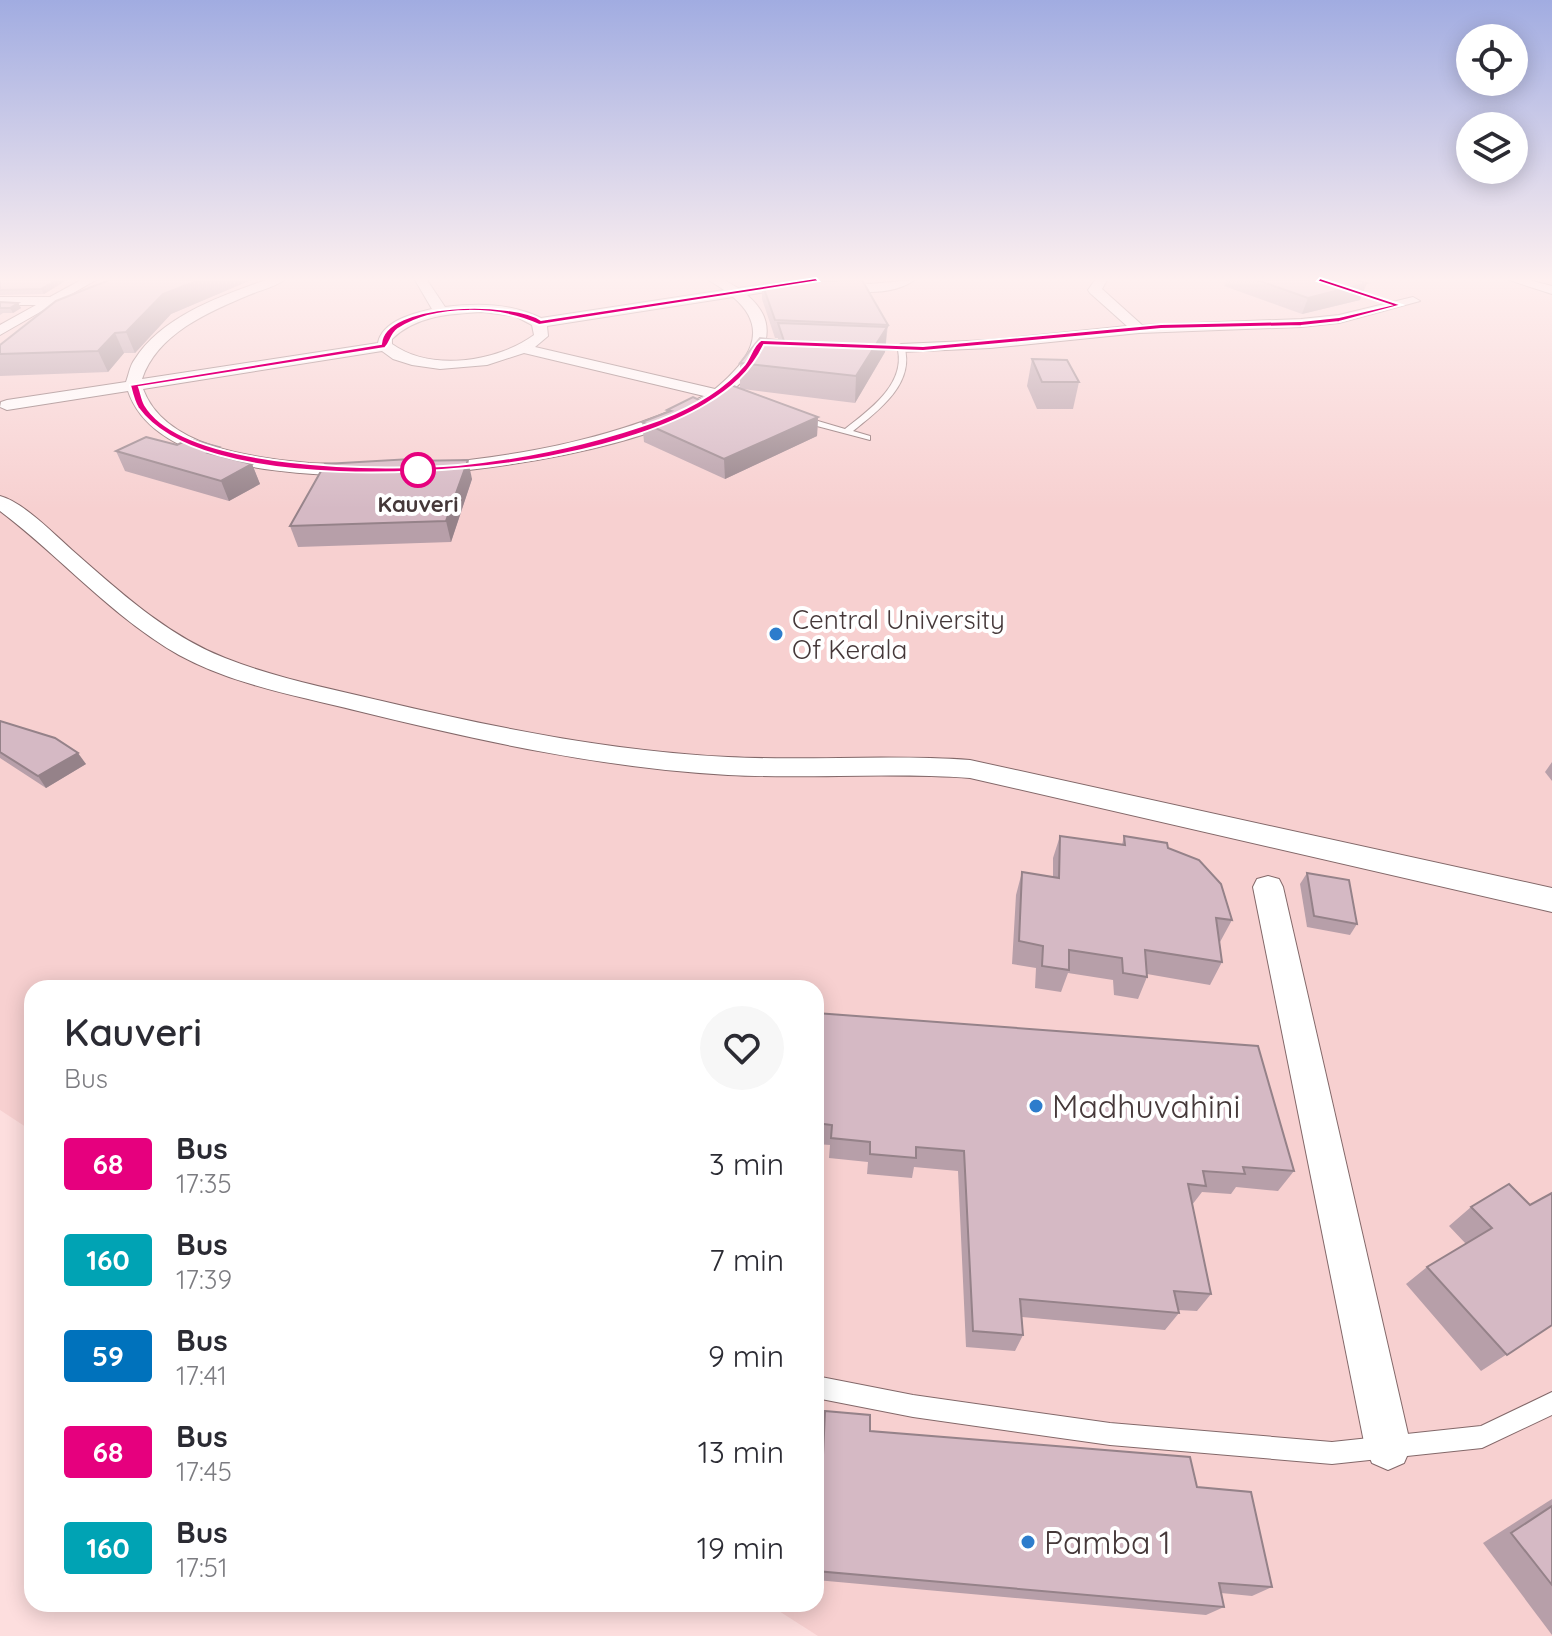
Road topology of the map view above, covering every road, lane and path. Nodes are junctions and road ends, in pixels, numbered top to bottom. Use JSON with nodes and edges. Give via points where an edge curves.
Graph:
{"nodes":[{"id":1,"x":144,"y":356,"type":"edge"},
{"id":2,"x":318,"y":356,"type":"edge"},
{"id":3,"x":401,"y":356,"type":"edge"},
{"id":4,"x":499,"y":356,"type":"edge"},
{"id":5,"x":555,"y":356,"type":"edge"},
{"id":6,"x":756,"y":356,"type":"edge"},
{"id":7,"x":902,"y":356,"type":"edge"},
{"id":8,"x":134,"y":385,"type":"junction"},
{"id":9,"x":724,"y":396,"type":"junction"},
{"id":10,"x":2,"y":405,"type":"edge"},
{"id":11,"x":789,"y":415,"type":"edge"},
{"id":12,"x":847,"y":432,"type":"junction"},
{"id":13,"x":867,"y":438,"type":"dead end"},
{"id":14,"x":418,"y":470,"type":"edge"},
{"id":15,"x":379,"y":471,"type":"edge"},
{"id":16,"x":0,"y":502,"type":"edge"},
{"id":17,"x":1268,"y":887,"type":"dead end"},
{"id":18,"x":1552,"y":900,"type":"edge"},
{"id":19,"x":824,"y":1389,"type":"edge"},
{"id":20,"x":1552,"y":1403,"type":"edge"},
{"id":21,"x":1388,"y":1447,"type":"junction"}],
"edges":[{"from":1,"to":8,"type":"street"},
{"from":2,"to":8,"type":"street"},
{"from":3,"to":4,"type":"street","via":[[441,364]]},
{"from":5,"to":9,"type":"street"},
{"from":6,"to":9,"type":"street"},
{"from":7,"to":12,"type":"lane","via":[[892,388]]},
{"from":8,"to":10,"type":"street"},
{"from":8,"to":15,"type":"street","via":[[141,406],[160,425],[214,450],[272,463]]},
{"from":9,"to":14,"type":"street","via":[[591,445],[496,463]]},
{"from":11,"to":12,"type":"lane"},
{"from":12,"to":13,"type":"lane"},
{"from":16,"to":18,"type":"street","via":[[133,615],[190,650],[273,683],[429,721],[618,756],[731,766],[903,764],[970,769]]},
{"from":17,"to":21,"type":"street"},
{"from":19,"to":21,"type":"lane","via":[[1110,1434],[1332,1453]]},
{"from":20,"to":21,"type":"lane","via":[[1482,1437]]}]}
